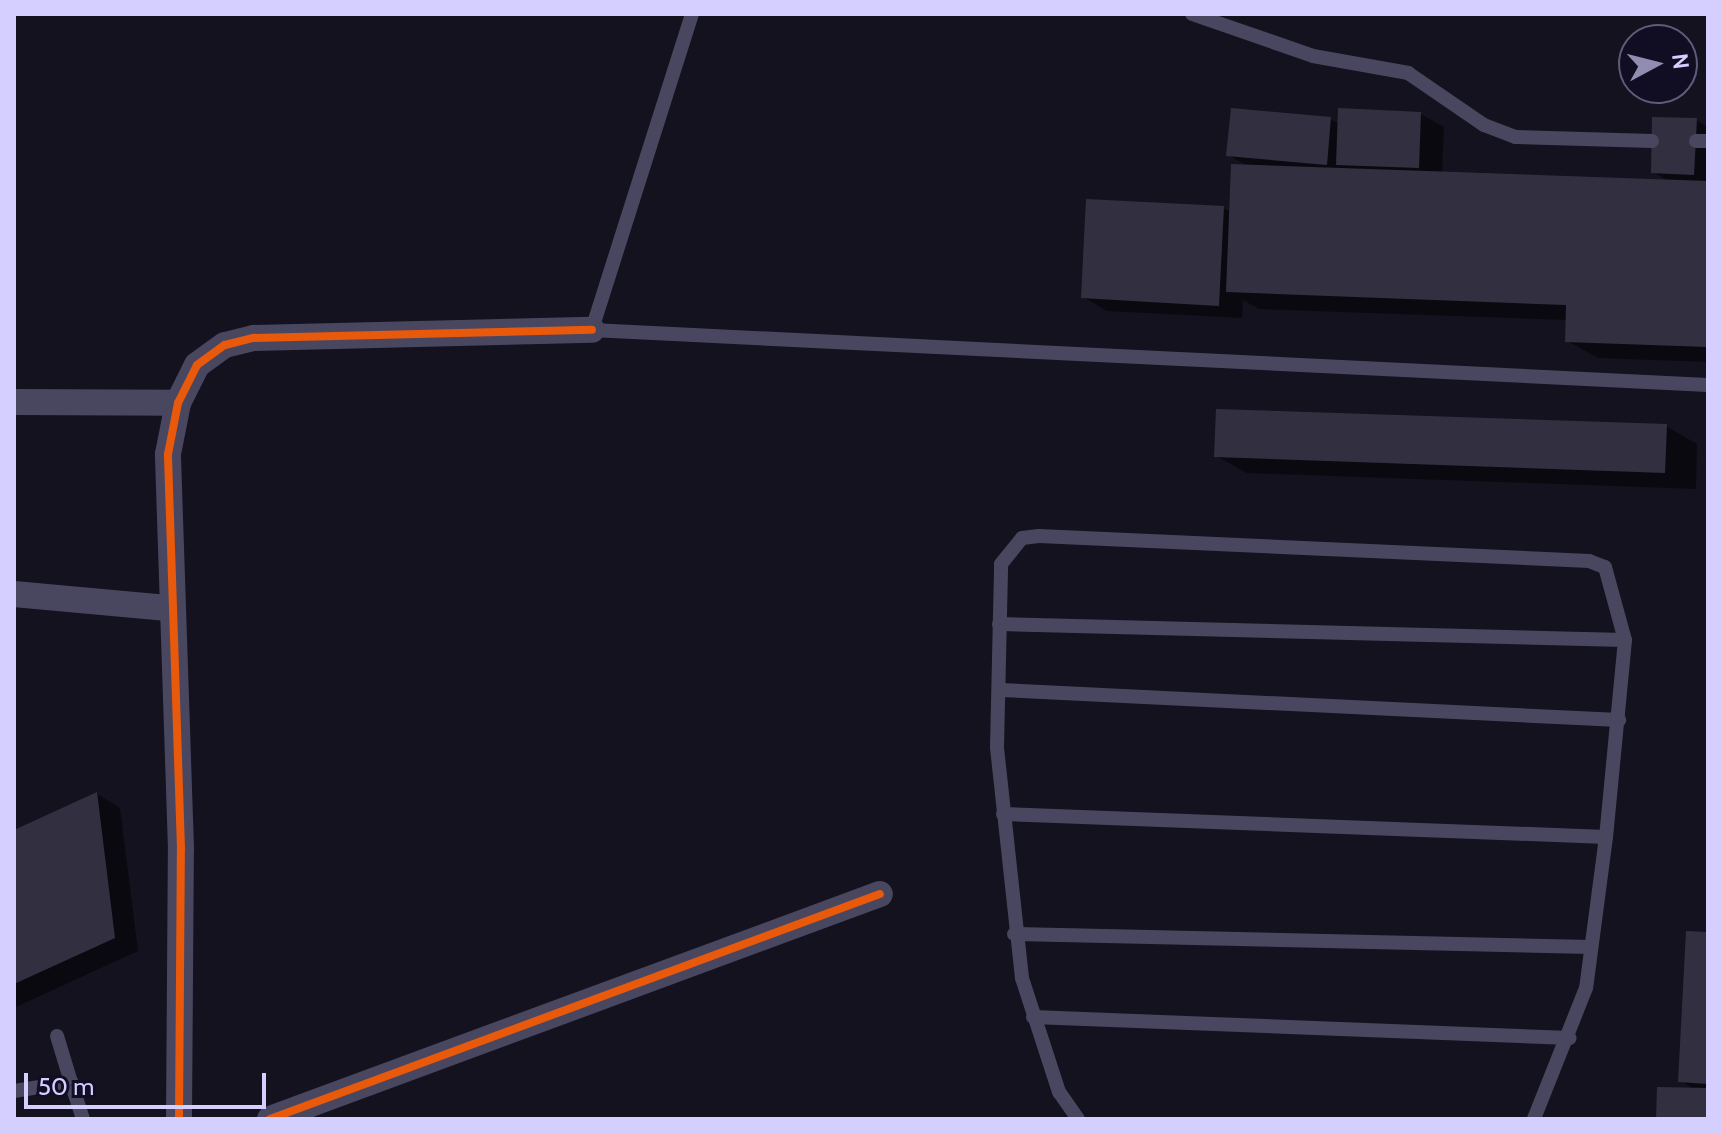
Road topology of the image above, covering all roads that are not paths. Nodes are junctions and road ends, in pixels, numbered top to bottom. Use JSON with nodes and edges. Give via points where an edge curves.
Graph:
{"nodes":[{"id":1,"x":692,"y":14,"type":"edge"},
{"id":2,"x":1192,"y":14,"type":"edge"},
{"id":3,"x":1652,"y":141,"type":"dead end"},
{"id":4,"x":592,"y":330,"type":"junction"},
{"id":5,"x":1708,"y":385,"type":"edge"},
{"id":6,"x":14,"y":402,"type":"edge"},
{"id":7,"x":178,"y":403,"type":"junction"},
{"id":8,"x":14,"y":594,"type":"edge"},
{"id":9,"x":167,"y":608,"type":"junction"},
{"id":10,"x":999,"y":624,"type":"junction"},
{"id":11,"x":1625,"y":640,"type":"junction"},
{"id":12,"x":1001,"y":690,"type":"junction"},
{"id":13,"x":1619,"y":720,"type":"junction"},
{"id":14,"x":1003,"y":814,"type":"junction"},
{"id":15,"x":1606,"y":837,"type":"junction"},
{"id":16,"x":880,"y":894,"type":"dead end"},
{"id":17,"x":1014,"y":934,"type":"junction"},
{"id":18,"x":1591,"y":947,"type":"junction"},
{"id":19,"x":1033,"y":1017,"type":"junction"},
{"id":20,"x":57,"y":1036,"type":"dead end"},
{"id":21,"x":1570,"y":1038,"type":"junction"},
{"id":22,"x":71,"y":1082,"type":"junction"},
{"id":23,"x":14,"y":1091,"type":"edge"},
{"id":24,"x":83,"y":1119,"type":"edge"},
{"id":25,"x":179,"y":1119,"type":"edge"},
{"id":26,"x":270,"y":1119,"type":"edge"},
{"id":27,"x":1078,"y":1119,"type":"edge"},
{"id":28,"x":1534,"y":1119,"type":"edge"}],
"edges":[{"from":1,"to":4,"type":"lane"},
{"from":2,"to":3,"type":"lane","via":[[1313,56],[1408,73],[1484,125],[1515,137]]},
{"from":4,"to":5,"type":"lane"},
{"from":4,"to":7,"type":"street","via":[[254,338],[225,345],[197,365]]},
{"from":6,"to":7,"type":"street"},
{"from":7,"to":9,"type":"street","via":[[168,454]]},
{"from":8,"to":9,"type":"street"},
{"from":9,"to":25,"type":"street","via":[[181,849]]},
{"from":10,"to":11,"type":"lane"},
{"from":10,"to":11,"type":"lane","via":[[1001,564],[1022,538],[1039,536],[1589,561],[1615,583]]},
{"from":10,"to":12,"type":"lane"},
{"from":11,"to":13,"type":"lane"},
{"from":12,"to":13,"type":"lane"},
{"from":12,"to":14,"type":"lane"},
{"from":13,"to":15,"type":"lane"},
{"from":14,"to":15,"type":"lane"},
{"from":14,"to":17,"type":"lane"},
{"from":15,"to":18,"type":"lane"},
{"from":16,"to":26,"type":"street"},
{"from":17,"to":18,"type":"lane"},
{"from":17,"to":19,"type":"lane"},
{"from":18,"to":21,"type":"lane"},
{"from":19,"to":21,"type":"lane"},
{"from":19,"to":27,"type":"lane","via":[[1059,1092]]},
{"from":20,"to":22,"type":"lane"},
{"from":21,"to":28,"type":"lane"},
{"from":22,"to":23,"type":"lane"},
{"from":22,"to":24,"type":"lane"}]}
